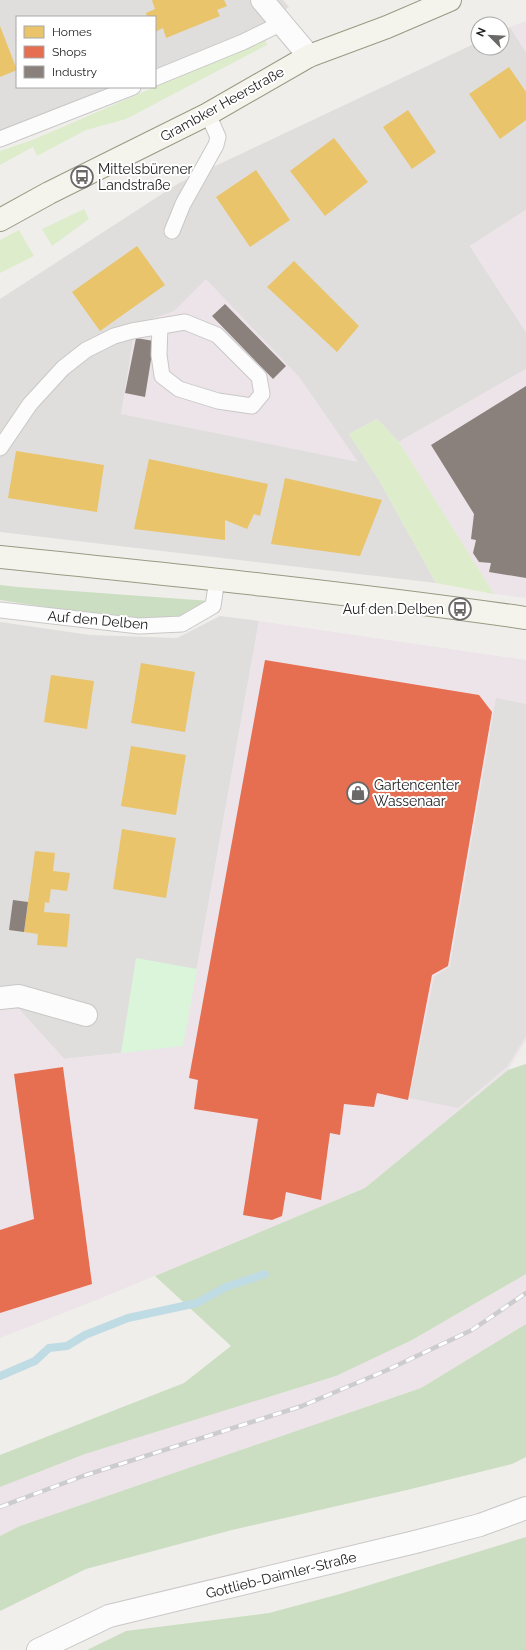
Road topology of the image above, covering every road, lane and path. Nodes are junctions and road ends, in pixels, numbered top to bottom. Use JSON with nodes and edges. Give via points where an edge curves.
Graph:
{"nodes":[{"id":1,"x":262,"y":0,"type":"edge"},
{"id":2,"x":450,"y":0,"type":"edge"},
{"id":3,"x":282,"y":23,"type":"junction"},
{"id":4,"x":309,"y":56,"type":"junction"},
{"id":5,"x":156,"y":78,"type":"edge"},
{"id":6,"x":130,"y":88,"type":"edge"},
{"id":7,"x":208,"y":114,"type":"junction"},
{"id":8,"x":0,"y":139,"type":"edge"},
{"id":9,"x":0,"y":220,"type":"edge"},
{"id":10,"x":172,"y":230,"type":"dead end"},
{"id":11,"x":160,"y":326,"type":"junction"},
{"id":12,"x":0,"y":448,"type":"edge"},
{"id":13,"x":0,"y":557,"type":"edge"},
{"id":14,"x":216,"y":579,"type":"junction"},
{"id":15,"x":0,"y":610,"type":"edge"},
{"id":16,"x":526,"y":618,"type":"edge"},
{"id":17,"x":0,"y":998,"type":"edge"},
{"id":18,"x":86,"y":1015,"type":"dead end"},
{"id":19,"x":526,"y":1508,"type":"edge"},
{"id":20,"x":38,"y":1650,"type":"edge"}],
"edges":[{"from":1,"to":3,"type":"street"},
{"from":2,"to":4,"type":"main road","name":"Grambker Heerstraße"},
{"from":3,"to":4,"type":"street"},
{"from":3,"to":5,"type":"lane"},
{"from":4,"to":7,"type":"main road","name":"Grambker Heerstraße"},
{"from":6,"to":8,"type":"lane"},
{"from":7,"to":9,"type":"main road","name":"Grambker Heerstraße"},
{"from":7,"to":10,"type":"lane","via":[[218,137],[216,145],[183,204]]},
{"from":11,"to":11,"type":"lane","via":[[185,322],[217,335],[259,377],[262,394],[252,406],[218,401],[179,389],[162,376],[159,354]]},
{"from":11,"to":12,"type":"lane","via":[[114,336],[86,350],[63,368],[30,404]]},
{"from":13,"to":14,"type":"main road"},
{"from":14,"to":15,"type":"lane","name":"Auf den Delben","via":[[213,606],[182,624],[139,626]]},
{"from":14,"to":16,"type":"main road"},
{"from":17,"to":18,"type":"street","via":[[19,996]]},
{"from":19,"to":20,"type":"street","name":"Gottlieb-Daimler-Straße","via":[[480,1525],[415,1542],[109,1616]]}]}
